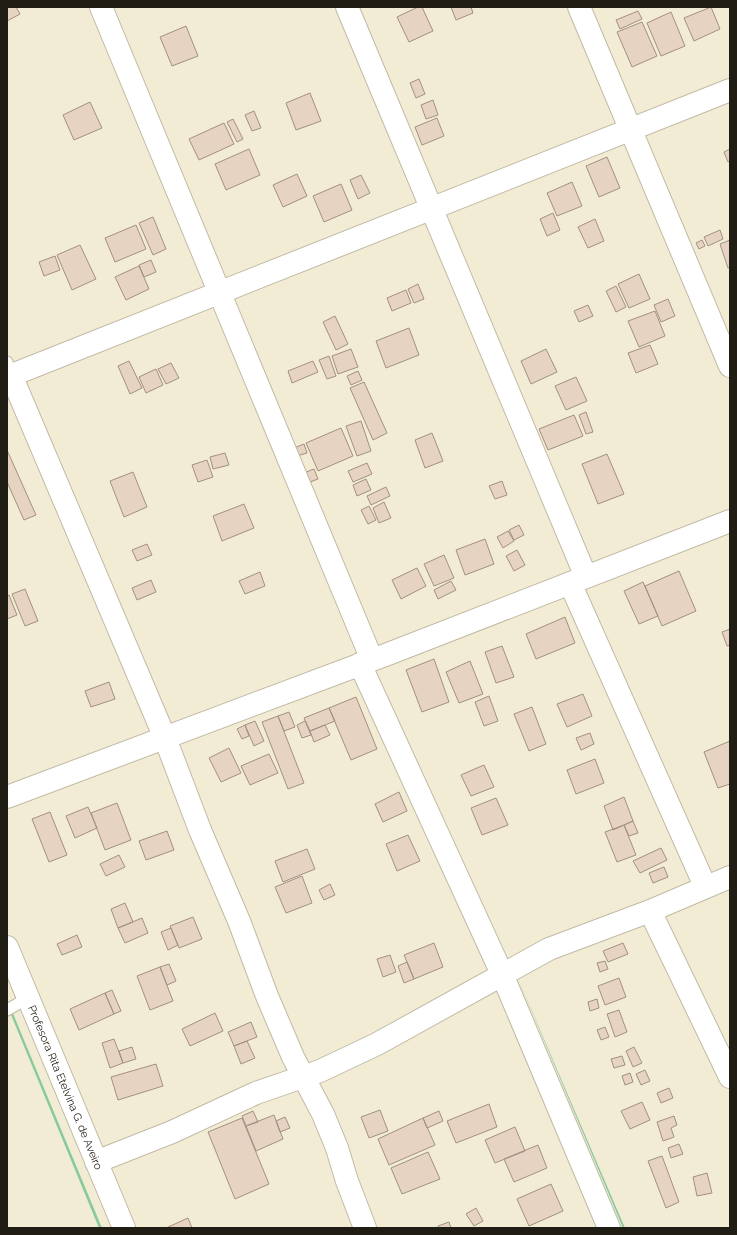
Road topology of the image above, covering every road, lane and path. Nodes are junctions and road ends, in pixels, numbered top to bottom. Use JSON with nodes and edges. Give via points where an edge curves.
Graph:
{"nodes":[{"id":1,"x":101,"y":7,"type":"edge"},
{"id":2,"x":347,"y":7,"type":"edge"},
{"id":3,"x":580,"y":7,"type":"edge"},
{"id":4,"x":730,"y":90,"type":"edge"},
{"id":5,"x":631,"y":130,"type":"junction"},
{"id":6,"x":431,"y":208,"type":"junction"},
{"id":7,"x":220,"y":293,"type":"junction"},
{"id":8,"x":730,"y":366,"type":"edge"},
{"id":9,"x":8,"y":371,"type":"edge"},
{"id":10,"x":730,"y":521,"type":"edge"},
{"id":11,"x":578,"y":580,"type":"junction"},
{"id":12,"x":366,"y":662,"type":"junction"},
{"id":13,"x":165,"y":738,"type":"junction"},
{"id":14,"x":7,"y":797,"type":"edge"},
{"id":15,"x":730,"y":877,"type":"edge"},
{"id":16,"x":705,"y":886,"type":"junction"},
{"id":17,"x":650,"y":911,"type":"junction"},
{"id":18,"x":7,"y":946,"type":"edge"},
{"id":19,"x":12,"y":974,"type":"edge"},
{"id":20,"x":502,"y":974,"type":"junction"},
{"id":21,"x":28,"y":998,"type":"junction"},
{"id":22,"x":7,"y":1010,"type":"edge"},
{"id":23,"x":304,"y":1076,"type":"junction"},
{"id":24,"x":730,"y":1077,"type":"edge"},
{"id":25,"x":96,"y":1162,"type":"junction"},
{"id":26,"x":124,"y":1228,"type":"edge"},
{"id":27,"x":365,"y":1228,"type":"edge"},
{"id":28,"x":609,"y":1228,"type":"edge"}],
"edges":[{"from":1,"to":7,"type":"street"},
{"from":2,"to":6,"type":"street"},
{"from":3,"to":5,"type":"street"},
{"from":4,"to":5,"type":"street"},
{"from":5,"to":6,"type":"street"},
{"from":5,"to":8,"type":"street"},
{"from":6,"to":7,"type":"street"},
{"from":6,"to":11,"type":"street"},
{"from":7,"to":9,"type":"street"},
{"from":7,"to":12,"type":"street"},
{"from":9,"to":13,"type":"street"},
{"from":10,"to":11,"type":"street"},
{"from":11,"to":12,"type":"street"},
{"from":11,"to":16,"type":"street"},
{"from":12,"to":13,"type":"street"},
{"from":12,"to":20,"type":"street"},
{"from":13,"to":14,"type":"street"},
{"from":13,"to":23,"type":"street","via":[[268,996]]},
{"from":15,"to":16,"type":"street"},
{"from":16,"to":17,"type":"street"},
{"from":17,"to":20,"type":"street","via":[[549,949]]},
{"from":17,"to":24,"type":"street"},
{"from":18,"to":19,"type":"street","name":"Profesora Rita Etelvina G. de Aveiro"},
{"from":19,"to":21,"type":"street","name":"Profesora Rita Etelvina G. de Aveiro"},
{"from":20,"to":23,"type":"street","via":[[377,1044]]},
{"from":20,"to":28,"type":"street"},
{"from":21,"to":22,"type":"lane"},
{"from":21,"to":25,"type":"street","name":"Profesora Rita Etelvina G. de Aveiro"},
{"from":23,"to":25,"type":"street","via":[[256,1093],[172,1132]]},
{"from":23,"to":27,"type":"street","via":[[337,1148]]},
{"from":25,"to":26,"type":"street","name":"Profesora Rita Etelvina G. de Aveiro"}]}
